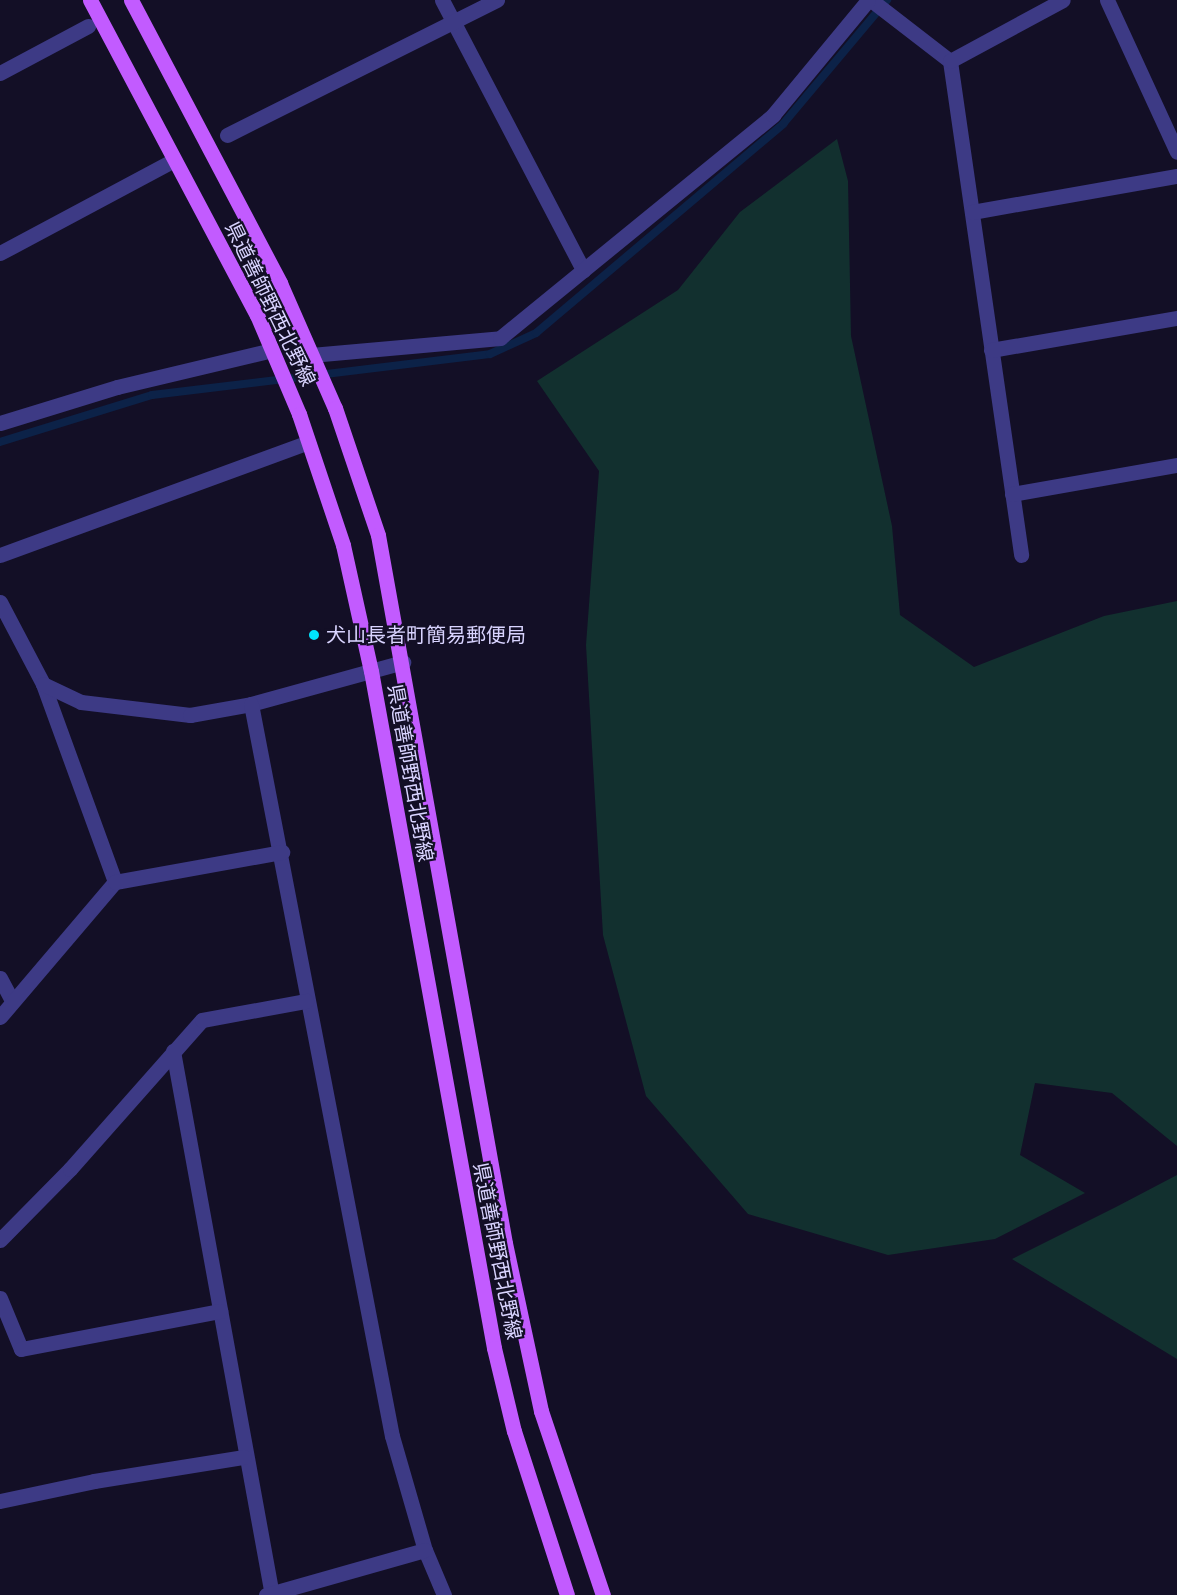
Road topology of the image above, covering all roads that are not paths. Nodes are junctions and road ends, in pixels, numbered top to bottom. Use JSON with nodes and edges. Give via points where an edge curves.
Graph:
{"nodes":[{"id":1,"x":90,"y":0,"type":"edge"},
{"id":2,"x":130,"y":0,"type":"edge"},
{"id":3,"x":442,"y":0,"type":"edge"},
{"id":4,"x":497,"y":0,"type":"edge"},
{"id":5,"x":1063,"y":0,"type":"edge"},
{"id":6,"x":1107,"y":0,"type":"edge"},
{"id":7,"x":871,"y":2,"type":"edge"},
{"id":8,"x":453,"y":23,"type":"junction"},
{"id":9,"x":88,"y":26,"type":"dead end"},
{"id":10,"x":950,"y":61,"type":"junction"},
{"id":11,"x":0,"y":72,"type":"edge"},
{"id":12,"x":227,"y":135,"type":"dead end"},
{"id":13,"x":1177,"y":152,"type":"edge"},
{"id":14,"x":174,"y":160,"type":"junction"},
{"id":15,"x":1177,"y":176,"type":"edge"},
{"id":16,"x":972,"y":212,"type":"junction"},
{"id":17,"x":0,"y":253,"type":"edge"},
{"id":18,"x":583,"y":270,"type":"junction"},
{"id":19,"x":1177,"y":318,"type":"edge"},
{"id":20,"x":272,"y":350,"type":"junction"},
{"id":21,"x":991,"y":350,"type":"junction"},
{"id":22,"x":314,"y":360,"type":"junction"},
{"id":23,"x":0,"y":423,"type":"edge"},
{"id":24,"x":301,"y":445,"type":"dead end"},
{"id":25,"x":1177,"y":465,"type":"edge"},
{"id":26,"x":1012,"y":494,"type":"junction"},
{"id":27,"x":0,"y":555,"type":"edge"},
{"id":28,"x":1021,"y":555,"type":"dead end"},
{"id":29,"x":0,"y":602,"type":"edge"},
{"id":30,"x":403,"y":662,"type":"junction"},
{"id":31,"x":371,"y":671,"type":"junction"},
{"id":32,"x":43,"y":684,"type":"junction"},
{"id":33,"x":251,"y":704,"type":"junction"},
{"id":34,"x":282,"y":852,"type":"junction"},
{"id":35,"x":115,"y":882,"type":"junction"},
{"id":36,"x":0,"y":978,"type":"edge"},
{"id":37,"x":306,"y":1000,"type":"junction"},
{"id":38,"x":12,"y":1001,"type":"junction"},
{"id":39,"x":0,"y":1017,"type":"edge"},
{"id":40,"x":172,"y":1051,"type":"junction"},
{"id":41,"x":0,"y":1240,"type":"edge"},
{"id":42,"x":0,"y":1298,"type":"edge"},
{"id":43,"x":220,"y":1311,"type":"junction"},
{"id":44,"x":244,"y":1457,"type":"junction"},
{"id":45,"x":0,"y":1501,"type":"edge"},
{"id":46,"x":425,"y":1550,"type":"junction"},
{"id":47,"x":270,"y":1595,"type":"edge"},
{"id":48,"x":444,"y":1595,"type":"edge"},
{"id":49,"x":567,"y":1595,"type":"edge"},
{"id":50,"x":603,"y":1595,"type":"edge"}],
"edges":[{"from":1,"to":14,"type":"main road","name":"県道善師野西北野線"},
{"from":2,"to":22,"type":"main road","name":"県道善師野西北野線","via":[[280,283]]},
{"from":3,"to":8,"type":"street"},
{"from":4,"to":8,"type":"street"},
{"from":5,"to":10,"type":"street"},
{"from":6,"to":13,"type":"street"},
{"from":7,"to":10,"type":"street"},
{"from":7,"to":18,"type":"street","via":[[773,115]]},
{"from":8,"to":12,"type":"street"},
{"from":8,"to":18,"type":"street"},
{"from":9,"to":11,"type":"street"},
{"from":10,"to":16,"type":"street"},
{"from":14,"to":17,"type":"street"},
{"from":14,"to":20,"type":"main road","name":"県道善師野西北野線"},
{"from":15,"to":16,"type":"street"},
{"from":16,"to":21,"type":"street"},
{"from":18,"to":22,"type":"street","via":[[500,338]]},
{"from":19,"to":21,"type":"street"},
{"from":20,"to":23,"type":"street","via":[[117,387]]},
{"from":20,"to":31,"type":"main road","name":"県道善師野西北野線","via":[[343,545]]},
{"from":21,"to":26,"type":"street"},
{"from":22,"to":30,"type":"main road","name":"県道善師野西北野線","via":[[378,535]]},
{"from":24,"to":27,"type":"street"},
{"from":25,"to":26,"type":"street"},
{"from":26,"to":28,"type":"street"},
{"from":29,"to":32,"type":"street"},
{"from":30,"to":31,"type":"street"},
{"from":30,"to":50,"type":"main road","name":"県道善師野西北野線","via":[[506,1243],[541,1411]]},
{"from":31,"to":33,"type":"street"},
{"from":31,"to":49,"type":"main road","name":"県道善師野西北野線","via":[[494,1348],[514,1431]]},
{"from":32,"to":33,"type":"street","via":[[81,702],[190,716]]},
{"from":32,"to":35,"type":"street"},
{"from":33,"to":34,"type":"street"},
{"from":34,"to":35,"type":"street"},
{"from":34,"to":37,"type":"street"},
{"from":35,"to":38,"type":"street"},
{"from":36,"to":38,"type":"street"},
{"from":37,"to":40,"type":"street","via":[[202,1020]]},
{"from":37,"to":46,"type":"street","via":[[351,1205],[392,1436]]},
{"from":38,"to":39,"type":"street"},
{"from":40,"to":41,"type":"street","via":[[70,1169]]},
{"from":40,"to":43,"type":"street"},
{"from":42,"to":43,"type":"street","via":[[21,1349]]},
{"from":43,"to":44,"type":"street"},
{"from":44,"to":45,"type":"street","via":[[94,1481]]},
{"from":44,"to":47,"type":"street"},
{"from":46,"to":47,"type":"street"},
{"from":46,"to":48,"type":"street"}]}
